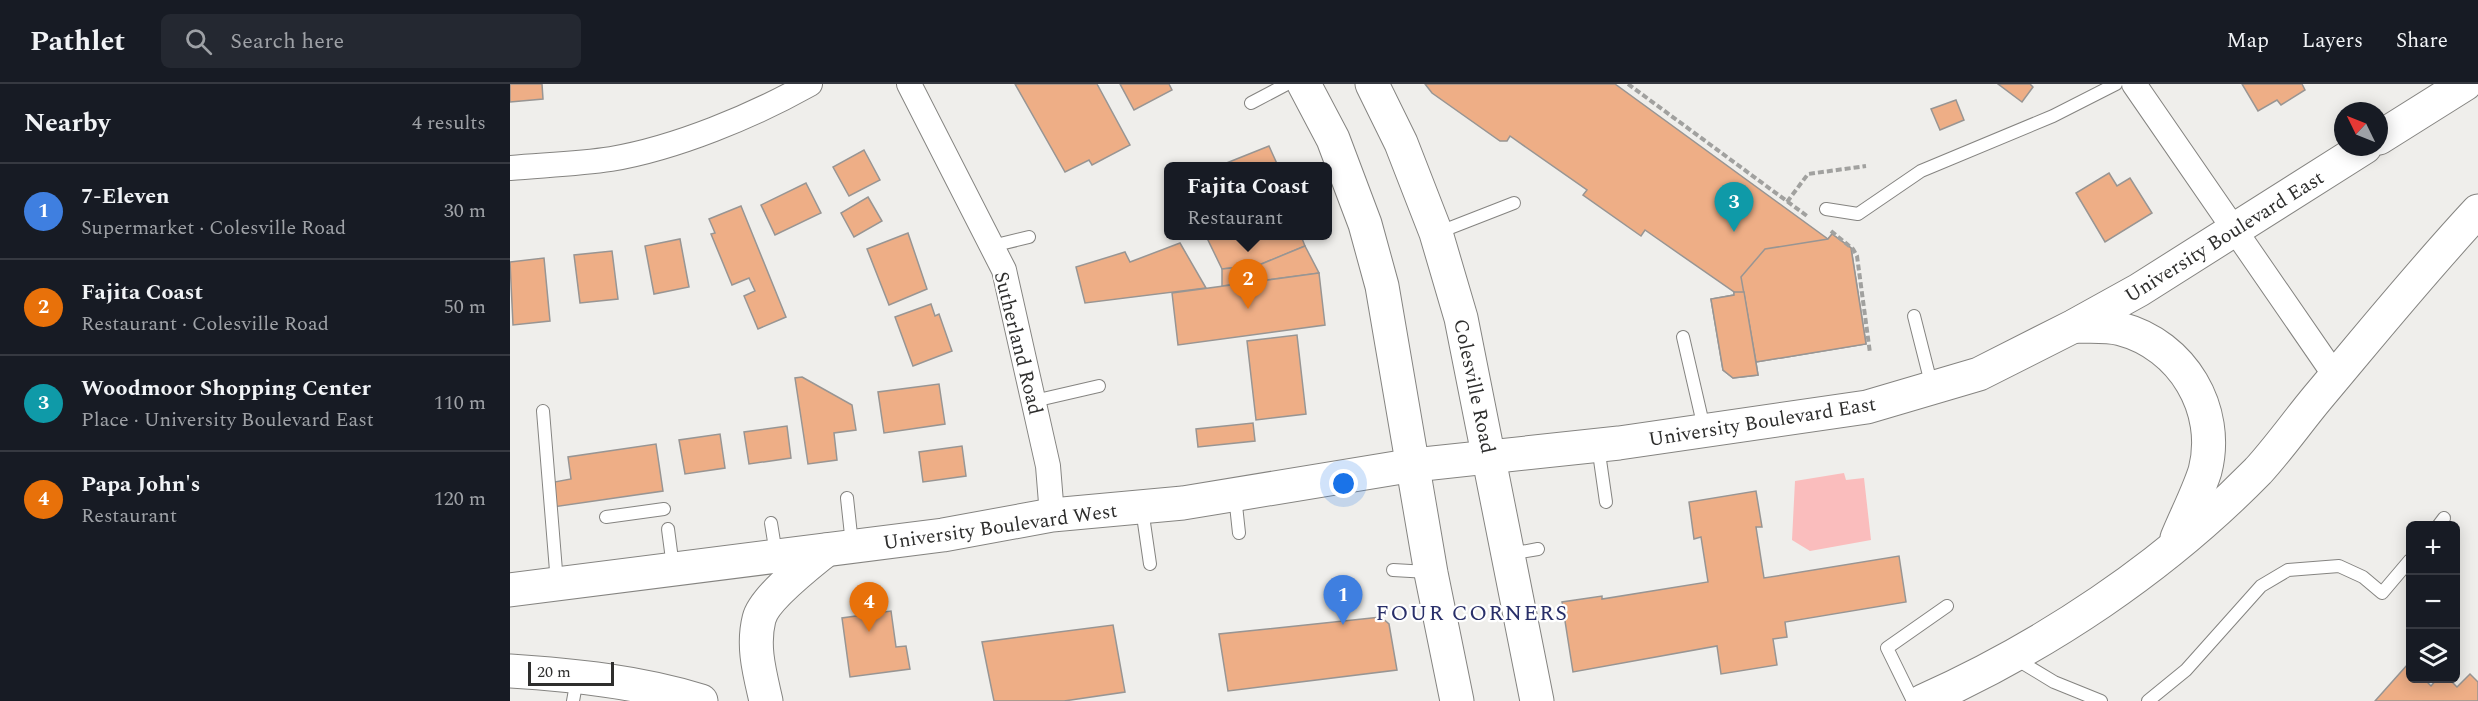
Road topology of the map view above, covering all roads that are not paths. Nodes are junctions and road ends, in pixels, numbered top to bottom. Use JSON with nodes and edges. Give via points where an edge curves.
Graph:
{"nodes":[{"id":1,"x":810,"y":84,"type":"edge"},
{"id":2,"x":909,"y":84,"type":"edge"},
{"id":3,"x":1287,"y":84,"type":"edge"},
{"id":4,"x":1304,"y":84,"type":"edge"},
{"id":5,"x":1372,"y":84,"type":"edge"},
{"id":6,"x":2116,"y":84,"type":"edge"},
{"id":7,"x":2134,"y":84,"type":"edge"},
{"id":8,"x":2465,"y":84,"type":"edge"},
{"id":9,"x":1251,"y":103,"type":"dead end"},
{"id":10,"x":2388,"y":132,"type":"edge"},
{"id":11,"x":2351,"y":156,"type":"edge"},
{"id":12,"x":510,"y":168,"type":"edge"},
{"id":13,"x":1514,"y":203,"type":"dead end"},
{"id":14,"x":1826,"y":209,"type":"dead end"},
{"id":15,"x":2478,"y":211,"type":"edge"},
{"id":16,"x":2235,"y":229,"type":"junction"},
{"id":17,"x":1436,"y":233,"type":"junction"},
{"id":18,"x":1029,"y":237,"type":"dead end"},
{"id":19,"x":992,"y":246,"type":"junction"},
{"id":20,"x":1914,"y":316,"type":"dead end"},
{"id":21,"x":2074,"y":326,"type":"junction"},
{"id":22,"x":1683,"y":337,"type":"dead end"},
{"id":23,"x":2336,"y":377,"type":"junction"},
{"id":24,"x":1099,"y":386,"type":"dead end"},
{"id":25,"x":1932,"y":388,"type":"junction"},
{"id":26,"x":1034,"y":401,"type":"junction"},
{"id":27,"x":543,"y":411,"type":"dead end"},
{"id":28,"x":1704,"y":429,"type":"junction"},
{"id":29,"x":1598,"y":444,"type":"junction"},
{"id":30,"x":1490,"y":457,"type":"junction"},
{"id":31,"x":1414,"y":465,"type":"junction"},
{"id":32,"x":1235,"y":495,"type":"junction"},
{"id":33,"x":847,"y":498,"type":"dead end"},
{"id":34,"x":1606,"y":502,"type":"dead end"},
{"id":35,"x":1142,"y":507,"type":"junction"},
{"id":36,"x":664,"y":509,"type":"dead end"},
{"id":37,"x":1052,"y":515,"type":"junction"},
{"id":38,"x":606,"y":517,"type":"dead end"},
{"id":39,"x":771,"y":522,"type":"dead end"},
{"id":40,"x":668,"y":529,"type":"dead end"},
{"id":41,"x":1239,"y":533,"type":"dead end"},
{"id":42,"x":2174,"y":547,"type":"junction"},
{"id":43,"x":839,"y":548,"type":"junction"},
{"id":44,"x":776,"y":556,"type":"junction"},
{"id":45,"x":1150,"y":564,"type":"dead end"},
{"id":46,"x":2406,"y":566,"type":"edge"},
{"id":47,"x":674,"y":568,"type":"junction"},
{"id":48,"x":1393,"y":570,"type":"dead end"},
{"id":49,"x":1431,"y":573,"type":"junction"},
{"id":50,"x":557,"y":586,"type":"junction"},
{"id":51,"x":510,"y":590,"type":"edge"},
{"id":52,"x":1947,"y":606,"type":"dead end"},
{"id":53,"x":2012,"y":657,"type":"junction"},
{"id":54,"x":510,"y":671,"type":"edge"},
{"id":55,"x":2060,"y":684,"type":"junction"},
{"id":56,"x":575,"y":689,"type":"edge"},
{"id":57,"x":701,"y":701,"type":"edge"},
{"id":58,"x":766,"y":701,"type":"edge"},
{"id":59,"x":1457,"y":701,"type":"edge"},
{"id":60,"x":1537,"y":701,"type":"edge"},
{"id":61,"x":1913,"y":701,"type":"edge"},
{"id":62,"x":1923,"y":701,"type":"edge"},
{"id":63,"x":2078,"y":701,"type":"edge"},
{"id":64,"x":2101,"y":701,"type":"edge"},
{"id":65,"x":2148,"y":701,"type":"edge"}],
"edges":[{"from":1,"to":12,"type":"street","via":[[780,101],[696,136],[612,159]]},
{"from":2,"to":19,"type":"street","name":"Sutherland Road"},
{"from":3,"to":9,"type":"lane"},
{"from":4,"to":31,"type":"main road","via":[[1333,138],[1365,224],[1382,286]]},
{"from":5,"to":17,"type":"main road","name":"Colesville Road","via":[[1401,143]]},
{"from":6,"to":14,"type":"lane","via":[[2053,116],[1921,171],[1858,214]]},
{"from":7,"to":16,"type":"street"},
{"from":8,"to":10,"type":"main road"},
{"from":11,"to":16,"type":"main road","name":"University Boulevard East"},
{"from":13,"to":17,"type":"lane"},
{"from":15,"to":23,"type":"main road"},
{"from":16,"to":21,"type":"main road","name":"University Boulevard East"},
{"from":16,"to":23,"type":"street"},
{"from":17,"to":30,"type":"main road","name":"Colesville Road","via":[[1461,318]]},
{"from":18,"to":19,"type":"lane"},
{"from":19,"to":26,"type":"street","name":"Sutherland Road","via":[[1004,270]]},
{"from":20,"to":25,"type":"lane"},
{"from":21,"to":25,"type":"main road","name":"University Boulevard East","via":[[1979,374]]},
{"from":21,"to":42,"type":"main road","via":[[2119,328],[2146,338],[2178,361],[2200,397],[2209,434],[2205,470]]},
{"from":22,"to":28,"type":"lane"},
{"from":23,"to":42,"type":"main road","via":[[2258,470]]},
{"from":24,"to":26,"type":"lane"},
{"from":25,"to":28,"type":"main road","name":"University Boulevard East","via":[[1867,407]]},
{"from":26,"to":37,"type":"street","name":"Sutherland Road","via":[[1048,466]]},
{"from":27,"to":50,"type":"lane"},
{"from":28,"to":29,"type":"main road","name":"University Boulevard East"},
{"from":29,"to":30,"type":"main road","name":"University Boulevard East"},
{"from":29,"to":34,"type":"lane"},
{"from":30,"to":31,"type":"main road","name":"University Boulevard West"},
{"from":30,"to":60,"type":"main road","name":"Colesville Road","via":[[1524,552]]},
{"from":31,"to":32,"type":"main road","name":"University Boulevard West"},
{"from":31,"to":49,"type":"main road"},
{"from":32,"to":35,"type":"main road","name":"University Boulevard West"},
{"from":32,"to":41,"type":"lane"},
{"from":33,"to":43,"type":"lane"},
{"from":35,"to":37,"type":"main road","name":"University Boulevard West"},
{"from":35,"to":45,"type":"lane"},
{"from":36,"to":38,"type":"lane"},
{"from":37,"to":43,"type":"main road","name":"University Boulevard West"},
{"from":39,"to":44,"type":"lane"},
{"from":40,"to":47,"type":"lane"},
{"from":42,"to":53,"type":"main road","via":[[2079,618]]},
{"from":43,"to":44,"type":"main road","name":"University Boulevard West"},
{"from":43,"to":58,"type":"main road","via":[[786,582],[759,617],[756,652]]},
{"from":44,"to":47,"type":"main road","name":"University Boulevard West"},
{"from":46,"to":65,"type":"lane","via":[[2382,593],[2363,577],[2339,567],[2288,570],[2261,586],[2186,670]]},
{"from":47,"to":50,"type":"main road","name":"University Boulevard West"},
{"from":48,"to":49,"type":"lane"},
{"from":49,"to":59,"type":"main road"},
{"from":50,"to":51,"type":"main road","name":"University Boulevard West"},
{"from":52,"to":61,"type":"lane","via":[[1887,648]]},
{"from":53,"to":55,"type":"lane"},
{"from":53,"to":62,"type":"main road","via":[[1983,675]]},
{"from":54,"to":56,"type":"main road"},
{"from":55,"to":63,"type":"lane"},
{"from":55,"to":64,"type":"lane"},
{"from":56,"to":57,"type":"main road","via":[[679,694]]}]}
